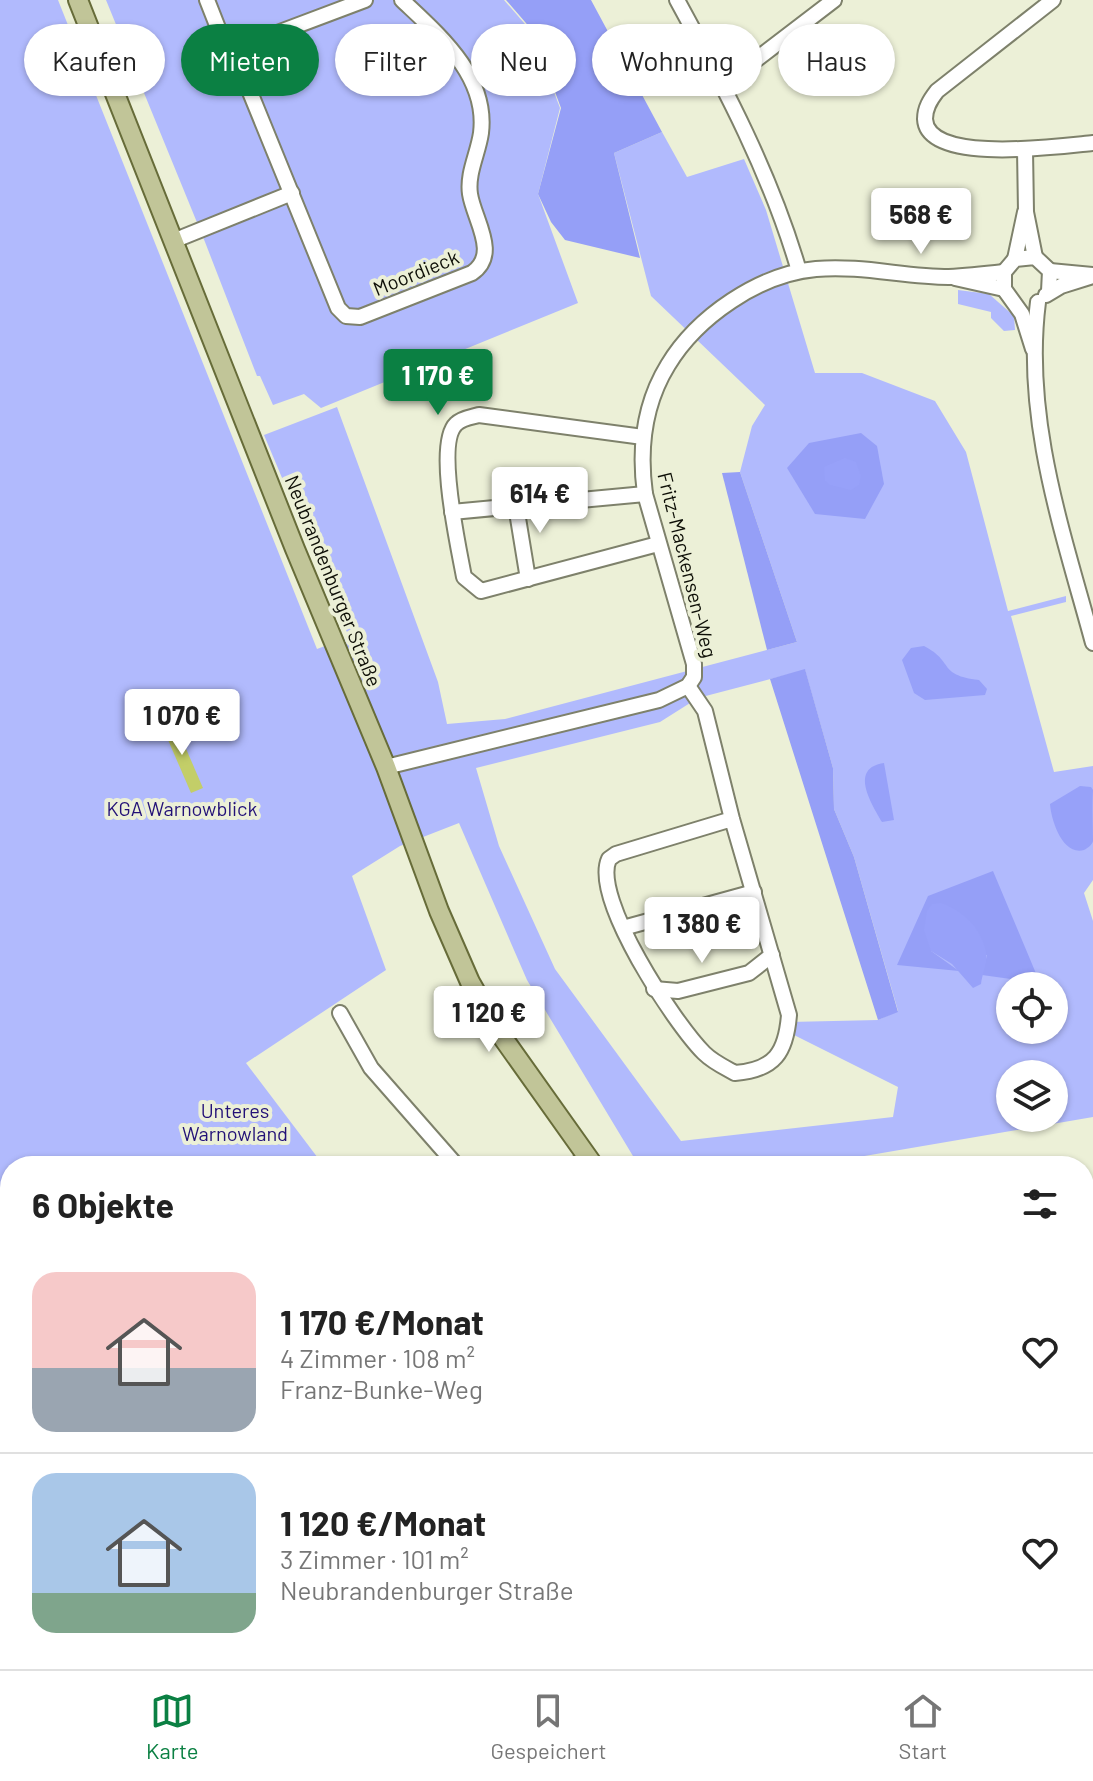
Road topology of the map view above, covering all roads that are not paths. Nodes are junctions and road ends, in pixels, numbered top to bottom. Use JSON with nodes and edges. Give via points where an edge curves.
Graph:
{"nodes":[{"id":1,"x":78,"y":0,"type":"edge"},
{"id":2,"x":207,"y":0,"type":"edge"},
{"id":3,"x":365,"y":0,"type":"edge"},
{"id":4,"x":402,"y":0,"type":"edge"},
{"id":5,"x":677,"y":0,"type":"edge"},
{"id":6,"x":834,"y":0,"type":"edge"},
{"id":7,"x":1053,"y":0,"type":"edge"},
{"id":8,"x":216,"y":24,"type":"edge"},
{"id":9,"x":301,"y":24,"type":"edge"},
{"id":10,"x":690,"y":24,"type":"edge"},
{"id":11,"x":762,"y":57,"type":"edge"},
{"id":12,"x":252,"y":96,"type":"edge"},
{"id":13,"x":728,"y":96,"type":"edge"},
{"id":14,"x":1093,"y":143,"type":"edge"},
{"id":15,"x":1025,"y":150,"type":"junction"},
{"id":16,"x":292,"y":193,"type":"junction"},
{"id":17,"x":1026,"y":212,"type":"junction"},
{"id":18,"x":173,"y":241,"type":"junction"},
{"id":19,"x":1035,"y":257,"type":"junction"},
{"id":20,"x":1015,"y":259,"type":"junction"},
{"id":21,"x":799,"y":271,"type":"junction"},
{"id":22,"x":1050,"y":271,"type":"junction"},
{"id":23,"x":1004,"y":272,"type":"junction"},
{"id":24,"x":1093,"y":275,"type":"edge"},
{"id":25,"x":951,"y":277,"type":"junction"},
{"id":26,"x":1004,"y":289,"type":"junction"},
{"id":27,"x":1049,"y":291,"type":"junction"},
{"id":28,"x":1016,"y":302,"type":"junction"},
{"id":29,"x":1038,"y":302,"type":"junction"},
{"id":30,"x":1033,"y":349,"type":"junction"},
{"id":31,"x":643,"y":437,"type":"junction"},
{"id":32,"x":645,"y":494,"type":"junction"},
{"id":33,"x":516,"y":506,"type":"junction"},
{"id":34,"x":452,"y":512,"type":"junction"},
{"id":35,"x":658,"y":544,"type":"junction"},
{"id":36,"x":528,"y":579,"type":"junction"},
{"id":37,"x":1086,"y":591,"type":"edge"},
{"id":38,"x":1093,"y":643,"type":"edge"},
{"id":39,"x":688,"y":686,"type":"junction"},
{"id":40,"x":386,"y":767,"type":"junction"},
{"id":41,"x":732,"y":819,"type":"junction"},
{"id":42,"x":754,"y":892,"type":"junction"},
{"id":43,"x":623,"y":928,"type":"junction"},
{"id":44,"x":772,"y":955,"type":"junction"},
{"id":45,"x":654,"y":989,"type":"junction"},
{"id":46,"x":340,"y":1013,"type":"dead end"},
{"id":47,"x":448,"y":1156,"type":"edge"},
{"id":48,"x":580,"y":1156,"type":"edge"}],
"edges":[{"from":1,"to":18,"type":"main road","name":"Neubrandenburger Straße"},
{"from":2,"to":8,"type":"street"},
{"from":3,"to":9,"type":"street"},
{"from":4,"to":16,"type":"street","name":"Moordieck","via":[[452,49],[478,99],[481,133],[469,180],[486,252],[482,265],[350,317],[338,308]]},
{"from":5,"to":10,"type":"street"},
{"from":6,"to":11,"type":"street"},
{"from":7,"to":15,"type":"street","via":[[937,91],[926,112],[929,134],[937,140]]},
{"from":12,"to":16,"type":"street","name":"Moordieck"},
{"from":13,"to":21,"type":"street","via":[[764,169]]},
{"from":14,"to":15,"type":"street"},
{"from":15,"to":17,"type":"street"},
{"from":16,"to":18,"type":"street"},
{"from":17,"to":19,"type":"street"},
{"from":17,"to":20,"type":"street"},
{"from":18,"to":40,"type":"main road","name":"Neubrandenburger Straße"},
{"from":19,"to":20,"type":"street"},
{"from":19,"to":22,"type":"street"},
{"from":20,"to":23,"type":"street"},
{"from":21,"to":25,"type":"street","name":"Fritz-Mackensen-Weg"},
{"from":21,"to":31,"type":"street","name":"Fritz-Mackensen-Weg","via":[[748,292],[698,329],[668,365]]},
{"from":22,"to":24,"type":"street"},
{"from":22,"to":27,"type":"street"},
{"from":23,"to":25,"type":"street","name":"Fritz-Mackensen-Weg"},
{"from":23,"to":26,"type":"street"},
{"from":24,"to":27,"type":"street"},
{"from":25,"to":26,"type":"street","name":"Fritz-Mackensen-Weg"},
{"from":26,"to":28,"type":"street"},
{"from":27,"to":29,"type":"street"},
{"from":28,"to":29,"type":"street"},
{"from":28,"to":30,"type":"street"},
{"from":29,"to":30,"type":"street"},
{"from":30,"to":37,"type":"street","via":[[1050,490]]},
{"from":31,"to":32,"type":"street","name":"Fritz-Mackensen-Weg"},
{"from":31,"to":34,"type":"street","via":[[479,415],[467,418],[457,422],[448,444]]},
{"from":32,"to":33,"type":"street"},
{"from":32,"to":35,"type":"street","name":"Fritz-Mackensen-Weg"},
{"from":33,"to":34,"type":"street"},
{"from":33,"to":36,"type":"street"},
{"from":34,"to":36,"type":"street","via":[[464,577],[475,589]]},
{"from":35,"to":36,"type":"street"},
{"from":35,"to":39,"type":"street","name":"Fritz-Mackensen-Weg","via":[[694,664]]},
{"from":37,"to":38,"type":"street"},
{"from":39,"to":40,"type":"street","name":"Fritz-Mackensen-Weg","via":[[629,708]]},
{"from":39,"to":41,"type":"street","via":[[705,711]]},
{"from":40,"to":48,"type":"main road","name":"Neubrandenburger Straße","via":[[470,982]]},
{"from":41,"to":42,"type":"street"},
{"from":41,"to":43,"type":"street","via":[[609,859],[604,876]]},
{"from":42,"to":43,"type":"street"},
{"from":42,"to":44,"type":"street"},
{"from":43,"to":45,"type":"street"},
{"from":44,"to":45,"type":"street","via":[[749,973],[678,991]]},
{"from":44,"to":45,"type":"street","via":[[789,1015],[788,1032],[774,1060],[749,1072],[735,1073],[705,1054]]},
{"from":46,"to":47,"type":"street","via":[[371,1068]]}]}
